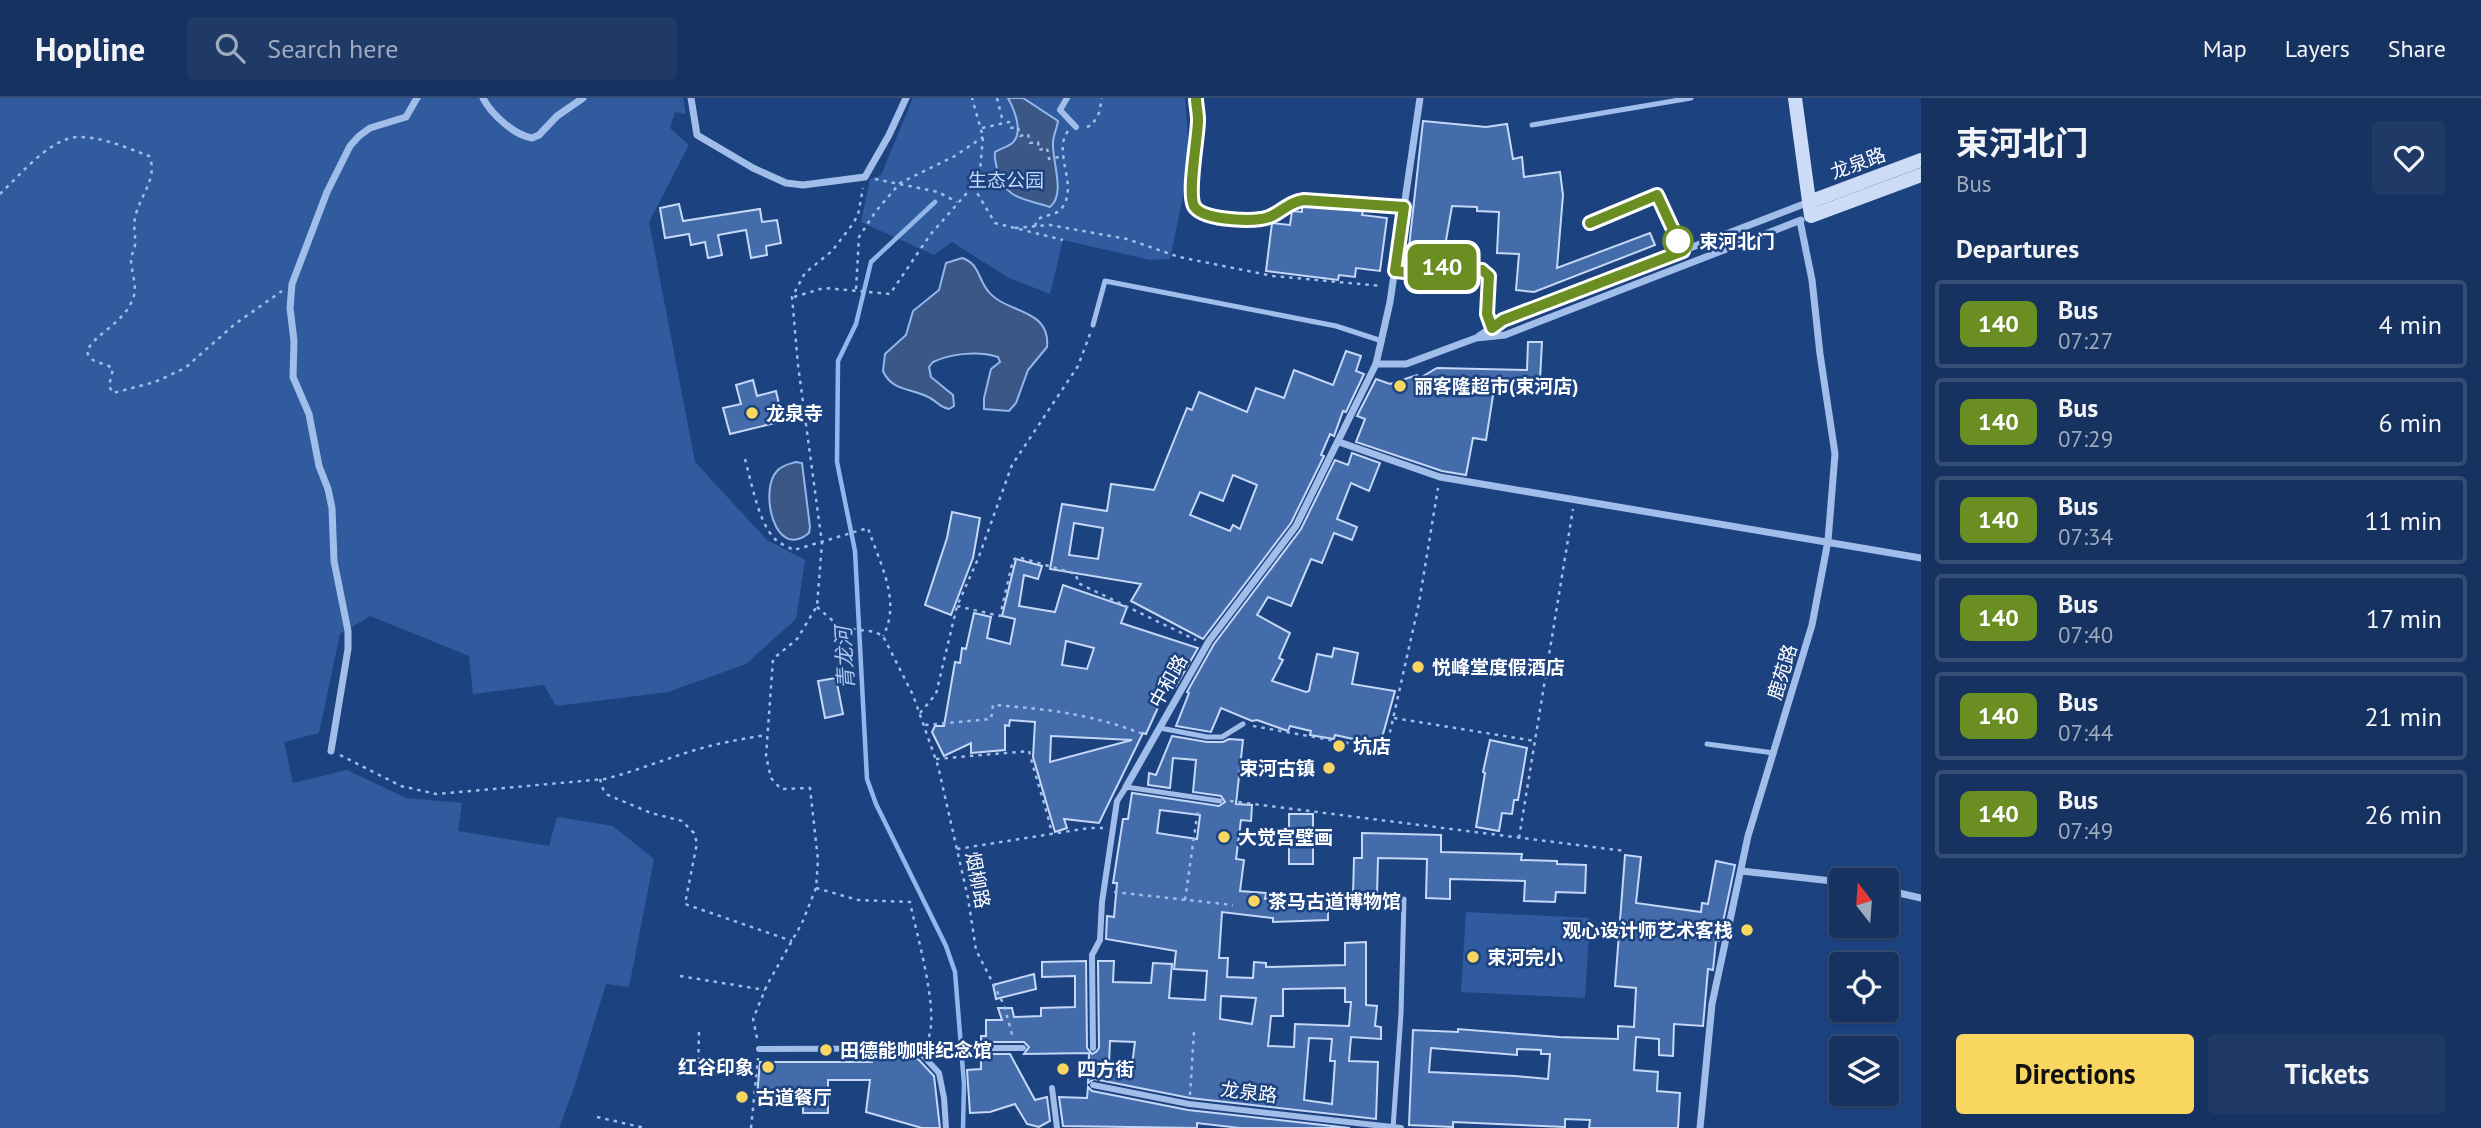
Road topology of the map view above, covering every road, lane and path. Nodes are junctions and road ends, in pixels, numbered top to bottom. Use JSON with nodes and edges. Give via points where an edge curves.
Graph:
{"nodes":[{"id":1,"x":417,"y":98,"type":"edge"},
{"id":2,"x":483,"y":98,"type":"edge"},
{"id":3,"x":583,"y":98,"type":"edge"},
{"id":4,"x":691,"y":98,"type":"edge"},
{"id":5,"x":906,"y":98,"type":"edge"},
{"id":6,"x":972,"y":98,"type":"edge"},
{"id":7,"x":997,"y":98,"type":"edge"},
{"id":8,"x":1067,"y":98,"type":"edge"},
{"id":9,"x":1102,"y":98,"type":"edge"},
{"id":10,"x":1196,"y":98,"type":"edge"},
{"id":11,"x":1420,"y":98,"type":"edge"},
{"id":12,"x":1691,"y":98,"type":"edge"},
{"id":13,"x":1795,"y":98,"type":"edge"},
{"id":14,"x":1004,"y":123,"type":"junction"},
{"id":15,"x":1532,"y":125,"type":"dead end"},
{"id":16,"x":1076,"y":127,"type":"junction"},
{"id":17,"x":982,"y":128,"type":"junction"},
{"id":18,"x":984,"y":137,"type":"junction"},
{"id":19,"x":1063,"y":156,"type":"junction"},
{"id":20,"x":1921,"y":160,"type":"edge"},
{"id":21,"x":1921,"y":175,"type":"edge"},
{"id":22,"x":865,"y":177,"type":"junction"},
{"id":23,"x":900,"y":183,"type":"junction"},
{"id":24,"x":973,"y":186,"type":"junction"},
{"id":25,"x":0,"y":194,"type":"edge"},
{"id":26,"x":957,"y":202,"type":"junction"},
{"id":27,"x":1404,"y":207,"type":"junction"},
{"id":28,"x":1806,"y":213,"type":"junction"},
{"id":29,"x":1590,"y":223,"type":"dead end"},
{"id":30,"x":1035,"y":226,"type":"junction"},
{"id":31,"x":1015,"y":228,"type":"junction"},
{"id":32,"x":1063,"y":240,"type":"dead end"},
{"id":33,"x":1683,"y":251,"type":"junction"},
{"id":34,"x":1395,"y":271,"type":"junction"},
{"id":35,"x":292,"y":284,"type":"junction"},
{"id":36,"x":1392,"y":287,"type":"junction"},
{"id":37,"x":856,"y":289,"type":"junction"},
{"id":38,"x":792,"y":297,"type":"junction"},
{"id":39,"x":1093,"y":325,"type":"joint"},
{"id":40,"x":1492,"y":328,"type":"junction"},
{"id":41,"x":1476,"y":338,"type":"junction"},
{"id":42,"x":1381,"y":341,"type":"junction"},
{"id":43,"x":1376,"y":364,"type":"junction"},
{"id":44,"x":1339,"y":442,"type":"junction"},
{"id":45,"x":745,"y":459,"type":"dead end"},
{"id":46,"x":1440,"y":477,"type":"junction"},
{"id":47,"x":1575,"y":500,"type":"junction"},
{"id":48,"x":1828,"y":541,"type":"junction"},
{"id":49,"x":824,"y":542,"type":"junction"},
{"id":50,"x":1921,"y":558,"type":"edge"},
{"id":51,"x":817,"y":606,"type":"junction"},
{"id":52,"x":957,"y":606,"type":"junction"},
{"id":53,"x":883,"y":636,"type":"junction"},
{"id":54,"x":1206,"y":645,"type":"junction"},
{"id":55,"x":920,"y":713,"type":"junction"},
{"id":56,"x":1394,"y":718,"type":"junction"},
{"id":57,"x":1243,"y":724,"type":"joint"},
{"id":58,"x":925,"y":725,"type":"junction"},
{"id":59,"x":1160,"y":728,"type":"junction"},
{"id":60,"x":768,"y":735,"type":"junction"},
{"id":61,"x":1154,"y":738,"type":"junction"},
{"id":62,"x":1535,"y":741,"type":"junction"},
{"id":63,"x":1707,"y":744,"type":"dead end"},
{"id":64,"x":331,"y":751,"type":"joint"},
{"id":65,"x":1774,"y":752,"type":"junction"},
{"id":66,"x":936,"y":759,"type":"junction"},
{"id":67,"x":600,"y":779,"type":"junction"},
{"id":68,"x":1126,"y":787,"type":"junction"},
{"id":69,"x":1199,"y":799,"type":"junction"},
{"id":70,"x":1220,"y":801,"type":"joint"},
{"id":71,"x":1114,"y":828,"type":"junction"},
{"id":72,"x":1052,"y":834,"type":"junction"},
{"id":73,"x":1519,"y":838,"type":"junction"},
{"id":74,"x":957,"y":849,"type":"junction"},
{"id":75,"x":1625,"y":851,"type":"dead end"},
{"id":76,"x":1741,"y":871,"type":"junction"},
{"id":77,"x":1829,"y":881,"type":"edge"},
{"id":78,"x":816,"y":888,"type":"junction"},
{"id":79,"x":1104,"y":891,"type":"junction"},
{"id":80,"x":1899,"y":893,"type":"edge"},
{"id":81,"x":1921,"y":898,"type":"edge"},
{"id":82,"x":1404,"y":899,"type":"dead end"},
{"id":83,"x":1184,"y":900,"type":"junction"},
{"id":84,"x":1233,"y":905,"type":"dead end"},
{"id":85,"x":792,"y":941,"type":"junction"},
{"id":86,"x":680,"y":976,"type":"dead end"},
{"id":87,"x":765,"y":990,"type":"junction"},
{"id":88,"x":699,"y":1032,"type":"dead end"},
{"id":89,"x":1194,"y":1032,"type":"dead end"},
{"id":90,"x":923,"y":1048,"type":"junction"},
{"id":91,"x":1014,"y":1048,"type":"junction"},
{"id":92,"x":1023,"y":1048,"type":"dead end"},
{"id":93,"x":1093,"y":1048,"type":"dead end"},
{"id":94,"x":759,"y":1049,"type":"junction"},
{"id":95,"x":757,"y":1069,"type":"junction"},
{"id":96,"x":1093,"y":1085,"type":"dead end"},
{"id":97,"x":1052,"y":1088,"type":"dead end"},
{"id":98,"x":1189,"y":1104,"type":"junction"},
{"id":99,"x":597,"y":1117,"type":"dead end"},
{"id":100,"x":645,"y":1128,"type":"edge"},
{"id":101,"x":751,"y":1128,"type":"edge"},
{"id":102,"x":946,"y":1128,"type":"edge"},
{"id":103,"x":1057,"y":1128,"type":"edge"},
{"id":104,"x":1393,"y":1128,"type":"edge"},
{"id":105,"x":1401,"y":1128,"type":"edge"},
{"id":106,"x":1700,"y":1128,"type":"edge"}],
"edges":[{"from":1,"to":35,"type":"street","via":[[406,117],[370,128],[350,145]]},
{"from":2,"to":3,"type":"street","via":[[520,134],[532,138]]},
{"from":4,"to":22,"type":"street","via":[[697,135],[776,180],[803,185]]},
{"from":5,"to":22,"type":"street"},
{"from":6,"to":17,"type":"path"},
{"from":7,"to":14,"type":"path"},
{"from":8,"to":16,"type":"street","via":[[1060,110]]},
{"from":9,"to":16,"type":"path","via":[[1092,125]]},
{"from":10,"to":27,"type":"street","via":[[1192,199],[1205,215],[1259,220],[1304,200]]},
{"from":11,"to":27,"type":"street","name":"中和路"},
{"from":12,"to":15,"type":"lane"},
{"from":13,"to":28,"type":"main road"},
{"from":14,"to":17,"type":"path"},
{"from":14,"to":19,"type":"path","via":[[1018,127],[1020,136],[1028,134],[1030,143],[1038,142],[1039,150],[1047,148],[1049,159]]},
{"from":16,"to":19,"type":"path","via":[[1063,138]]},
{"from":17,"to":18,"type":"path"},
{"from":18,"to":23,"type":"path"},
{"from":18,"to":24,"type":"path","via":[[983,159]]},
{"from":19,"to":30,"type":"path","via":[[1068,187],[1063,207],[1042,216]]},
{"from":20,"to":28,"type":"main road","name":"龙泉路"},
{"from":21,"to":28,"type":"main road","name":"龙泉路"},
{"from":22,"to":23,"type":"path"},
{"from":22,"to":38,"type":"path","via":[[858,215],[832,251],[805,273]]},
{"from":23,"to":26,"type":"path"},
{"from":23,"to":37,"type":"path","via":[[859,237]]},
{"from":24,"to":26,"type":"path"},
{"from":24,"to":31,"type":"path","via":[[995,223]]},
{"from":25,"to":35,"type":"path","via":[[66,139],[95,139],[149,156],[150,178],[134,220],[133,302],[87,351],[93,361],[113,369],[109,386],[113,393],[155,383],[185,368],[235,324]]},
{"from":26,"to":37,"type":"path","via":[[890,294]]},
{"from":27,"to":34,"type":"street","name":"中和路"},
{"from":28,"to":33,"type":"street"},
{"from":28,"to":41,"type":"street","via":[[1505,335]]},
{"from":28,"to":48,"type":"street","name":"鹿苑路","via":[[1835,454]]},
{"from":29,"to":33,"type":"lane","via":[[1657,195]]},
{"from":30,"to":31,"type":"path"},
{"from":30,"to":36,"type":"path","via":[[1127,239],[1179,257],[1273,276]]},
{"from":31,"to":32,"type":"path"},
{"from":33,"to":40,"type":"street"},
{"from":34,"to":36,"type":"street","name":"中和路"},
{"from":34,"to":40,"type":"lane","via":[[1425,274],[1433,266],[1482,270],[1489,276],[1487,314]]},
{"from":35,"to":64,"type":"street","via":[[293,377],[309,414],[328,489],[334,561],[348,631]]},
{"from":36,"to":42,"type":"street","name":"中和路"},
{"from":37,"to":38,"type":"path","via":[[824,288]]},
{"from":38,"to":49,"type":"path"},
{"from":39,"to":42,"type":"lane","via":[[1105,281],[1336,326]]},
{"from":39,"to":52,"type":"path","via":[[1078,366],[1012,464]]},
{"from":40,"to":41,"type":"street"},
{"from":41,"to":43,"type":"street","via":[[1406,364]]},
{"from":42,"to":43,"type":"street","name":"中和路"},
{"from":43,"to":44,"type":"street","name":"中和路"},
{"from":44,"to":46,"type":"street"},
{"from":44,"to":54,"type":"street","name":"中和路","via":[[1296,526]]},
{"from":45,"to":49,"type":"path","via":[[766,528],[775,539],[794,550]]},
{"from":46,"to":47,"type":"street"},
{"from":46,"to":56,"type":"path"},
{"from":47,"to":48,"type":"street"},
{"from":47,"to":62,"type":"path"},
{"from":48,"to":50,"type":"street"},
{"from":48,"to":65,"type":"street","name":"鹿苑路","via":[[1812,625]]},
{"from":49,"to":51,"type":"path"},
{"from":49,"to":53,"type":"path","via":[[867,528],[891,594]]},
{"from":51,"to":53,"type":"path","via":[[840,627]]},
{"from":51,"to":60,"type":"path","via":[[797,639],[773,659]]},
{"from":52,"to":54,"type":"path","via":[[999,616],[1013,560],[1018,557],[1076,574],[1078,583]]},
{"from":52,"to":55,"type":"path","via":[[936,694]]},
{"from":53,"to":55,"type":"path","name":"烟柳路"},
{"from":54,"to":59,"type":"street","name":"中和路"},
{"from":55,"to":58,"type":"path","name":"烟柳路"},
{"from":56,"to":57,"type":"path","via":[[1386,750]]},
{"from":56,"to":62,"type":"path"},
{"from":57,"to":59,"type":"lane","via":[[1222,737]]},
{"from":58,"to":61,"type":"path","via":[[991,719],[993,705],[1060,710]]},
{"from":58,"to":66,"type":"path","name":"烟柳路"},
{"from":59,"to":61,"type":"street","name":"中和路"},
{"from":60,"to":67,"type":"path","via":[[729,741]]},
{"from":60,"to":78,"type":"path","via":[[771,778],[781,789],[810,788],[818,860]]},
{"from":61,"to":68,"type":"street","name":"中和路"},
{"from":62,"to":73,"type":"path"},
{"from":63,"to":65,"type":"lane"},
{"from":64,"to":67,"type":"path","via":[[401,786],[436,794]]},
{"from":65,"to":76,"type":"street","name":"鹿苑路"},
{"from":66,"to":72,"type":"path","via":[[1029,751]]},
{"from":66,"to":74,"type":"path","name":"烟柳路"},
{"from":67,"to":85,"type":"path","via":[[608,795],[682,821],[694,833],[697,843],[685,904]]},
{"from":68,"to":69,"type":"lane"},
{"from":68,"to":71,"type":"street","name":"中和路","via":[[1117,801]]},
{"from":69,"to":70,"type":"lane"},
{"from":69,"to":83,"type":"path"},
{"from":70,"to":73,"type":"path"},
{"from":71,"to":72,"type":"path"},
{"from":71,"to":79,"type":"street","name":"中和路"},
{"from":72,"to":74,"type":"path"},
{"from":73,"to":75,"type":"path"},
{"from":74,"to":91,"type":"path","name":"烟柳路","via":[[976,950],[1004,1005]]},
{"from":76,"to":77,"type":"street"},
{"from":76,"to":106,"type":"street","name":"鹿苑路","via":[[1712,1004]]},
{"from":78,"to":85,"type":"path"},
{"from":78,"to":90,"type":"path","via":[[858,900],[910,902],[930,1001],[932,1031]]},
{"from":79,"to":83,"type":"path"},
{"from":79,"to":93,"type":"street","name":"中和路","via":[[1100,940],[1092,956]]},
{"from":80,"to":81,"type":"street"},
{"from":82,"to":104,"type":"lane"},
{"from":83,"to":84,"type":"path"},
{"from":85,"to":87,"type":"path"},
{"from":86,"to":87,"type":"path"},
{"from":87,"to":94,"type":"path","via":[[753,1018]]},
{"from":88,"to":95,"type":"path","via":[[698,1075]]},
{"from":89,"to":98,"type":"path"},
{"from":90,"to":91,"type":"street"},
{"from":90,"to":94,"type":"street"},
{"from":90,"to":102,"type":"street","via":[[939,1073]]},
{"from":91,"to":92,"type":"street"},
{"from":94,"to":95,"type":"path"},
{"from":95,"to":101,"type":"path"},
{"from":96,"to":98,"type":"street","name":"龙泉路"},
{"from":97,"to":103,"type":"street"},
{"from":98,"to":104,"type":"street","name":"龙泉路"},
{"from":99,"to":100,"type":"path"},
{"from":104,"to":105,"type":"street","name":"龙泉路"}]}
